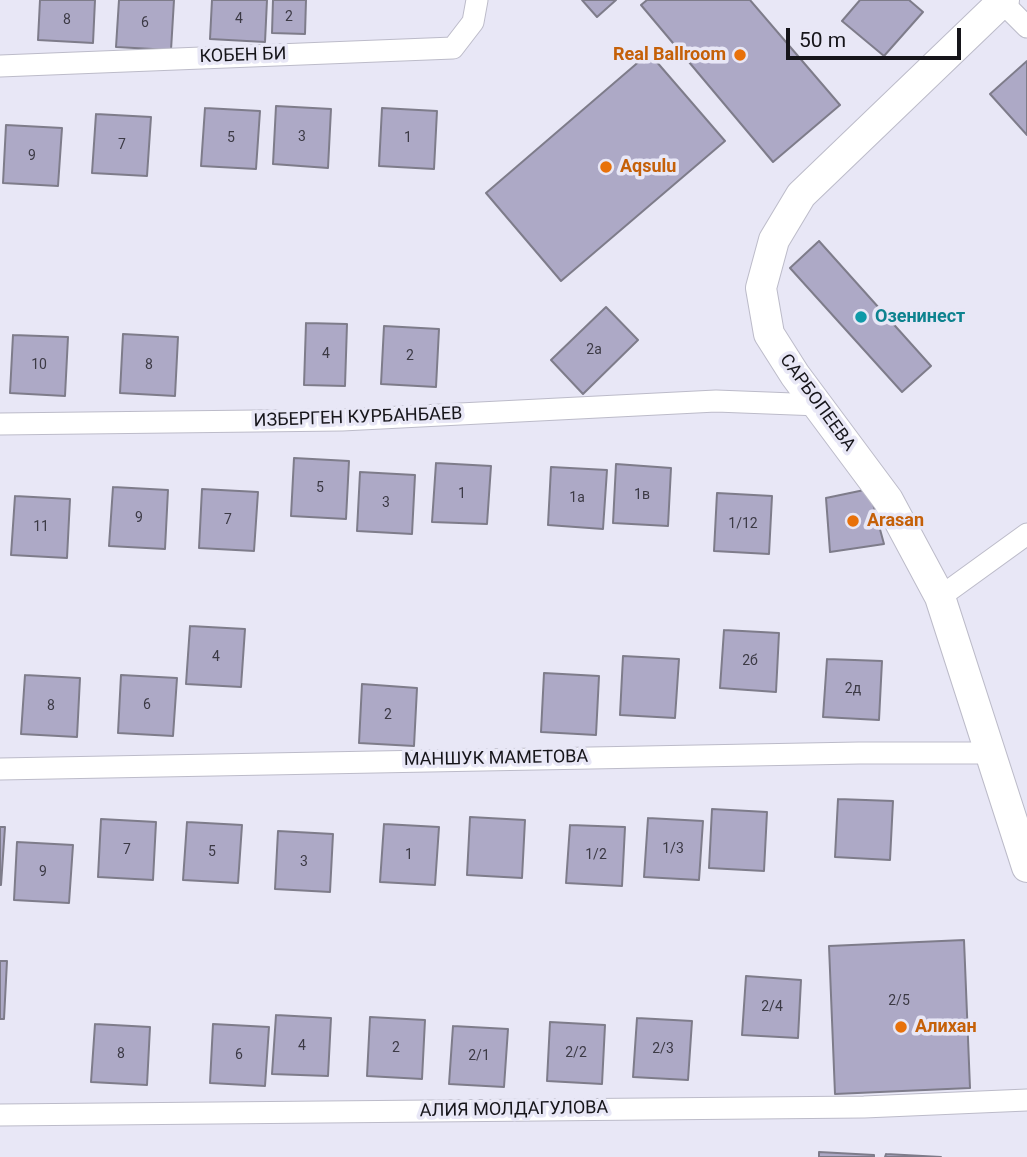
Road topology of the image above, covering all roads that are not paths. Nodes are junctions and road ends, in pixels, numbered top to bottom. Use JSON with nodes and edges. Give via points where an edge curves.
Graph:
{"nodes":[{"id":1,"x":477,"y":0,"type":"edge"},
{"id":2,"x":1002,"y":1,"type":"edge"},
{"id":3,"x":1027,"y":27,"type":"edge"},
{"id":4,"x":0,"y":66,"type":"edge"},
{"id":5,"x":819,"y":405,"type":"junction"},
{"id":6,"x":0,"y":424,"type":"edge"},
{"id":7,"x":1023,"y":546,"type":"edge"},
{"id":8,"x":940,"y":597,"type":"junction"},
{"id":9,"x":992,"y":753,"type":"junction"},
{"id":10,"x":0,"y":768,"type":"edge"},
{"id":11,"x":1027,"y":867,"type":"edge"},
{"id":12,"x":1027,"y":1100,"type":"edge"},
{"id":13,"x":0,"y":1115,"type":"edge"}],
"edges":[{"from":1,"to":4,"type":"street","name":"КОБЕН БИ","via":[[473,22],[453,48]]},
{"from":2,"to":3,"type":"street"},
{"from":2,"to":5,"type":"street","name":"САРБОПЕЕВА","via":[[801,195],[774,240],[761,288],[769,334]]},
{"from":5,"to":6,"type":"street","name":"ИЗБЕРГЕН КУРБАНБАЕВ","via":[[716,401],[342,420]]},
{"from":5,"to":8,"type":"street","name":"САРБОПЕЕВА","via":[[888,500]]},
{"from":7,"to":8,"type":"street"},
{"from":8,"to":9,"type":"street","name":"САРБОПЕЕВА"},
{"from":9,"to":10,"type":"street","name":"МАНШУК МАМЕТОВА"},
{"from":9,"to":11,"type":"street","name":"САРБОПЕЕВА"},
{"from":12,"to":13,"type":"street","name":"АЛИЯ МОЛДАГУЛОВА","via":[[864,1107]]}]}
